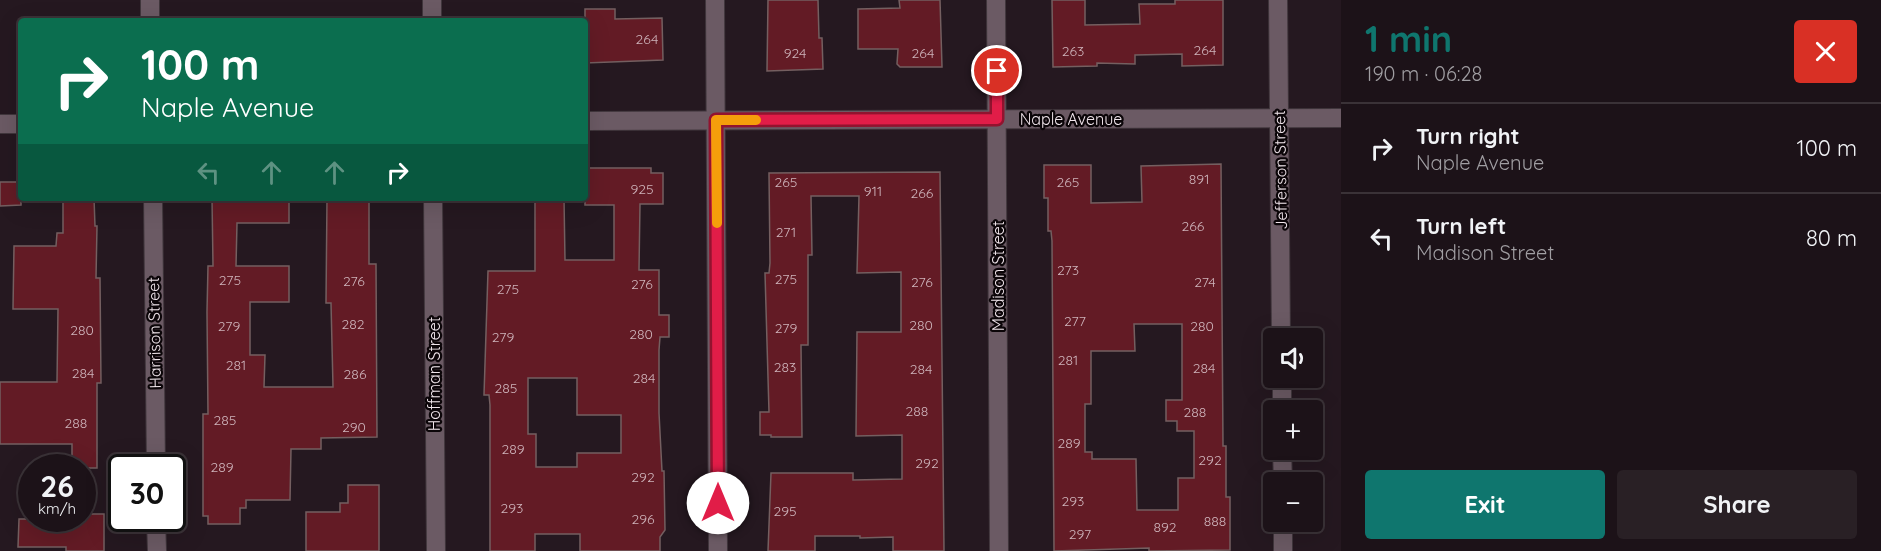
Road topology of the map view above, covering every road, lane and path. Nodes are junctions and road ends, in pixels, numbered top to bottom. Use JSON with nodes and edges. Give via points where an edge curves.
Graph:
{"nodes":[{"id":1,"x":150,"y":0,"type":"edge"},
{"id":2,"x":432,"y":0,"type":"edge"},
{"id":3,"x":715,"y":0,"type":"edge"},
{"id":4,"x":996,"y":0,"type":"edge"},
{"id":5,"x":1278,"y":0,"type":"edge"},
{"id":6,"x":150,"y":18,"type":"edge"},
{"id":7,"x":432,"y":18,"type":"edge"},
{"id":8,"x":1279,"y":118,"type":"junction"},
{"id":9,"x":1341,"y":118,"type":"edge"},
{"id":10,"x":997,"y":119,"type":"junction"},
{"id":11,"x":716,"y":120,"type":"junction"},
{"id":12,"x":588,"y":121,"type":"edge"},
{"id":13,"x":0,"y":124,"type":"edge"},
{"id":14,"x":18,"y":124,"type":"edge"},
{"id":15,"x":153,"y":201,"type":"edge"},
{"id":16,"x":433,"y":201,"type":"edge"},
{"id":17,"x":1281,"y":328,"type":"edge"},
{"id":18,"x":156,"y":454,"type":"edge"},
{"id":19,"x":156,"y":532,"type":"edge"},
{"id":20,"x":1283,"y":532,"type":"edge"},
{"id":21,"x":157,"y":551,"type":"edge"},
{"id":22,"x":436,"y":551,"type":"edge"},
{"id":23,"x":718,"y":551,"type":"edge"},
{"id":24,"x":999,"y":551,"type":"edge"},
{"id":25,"x":1283,"y":551,"type":"edge"}],
"edges":[{"from":1,"to":6,"type":"street"},
{"from":2,"to":7,"type":"street"},
{"from":3,"to":11,"type":"street"},
{"from":4,"to":10,"type":"street","name":"Madison Street"},
{"from":5,"to":8,"type":"street","name":"Jefferson Street"},
{"from":8,"to":9,"type":"street","name":"Naple Avenue"},
{"from":8,"to":10,"type":"street","name":"Naple Avenue"},
{"from":8,"to":17,"type":"street","name":"Jefferson Street"},
{"from":10,"to":11,"type":"street","name":"Naple Avenue"},
{"from":10,"to":24,"type":"street","name":"Madison Street"},
{"from":11,"to":12,"type":"street","name":"Naple Avenue"},
{"from":11,"to":23,"type":"street"},
{"from":13,"to":14,"type":"street"},
{"from":15,"to":18,"type":"street","name":"Harrison Street"},
{"from":16,"to":22,"type":"street","name":"Hoffman Street"},
{"from":19,"to":21,"type":"street"},
{"from":20,"to":25,"type":"street"}]}
